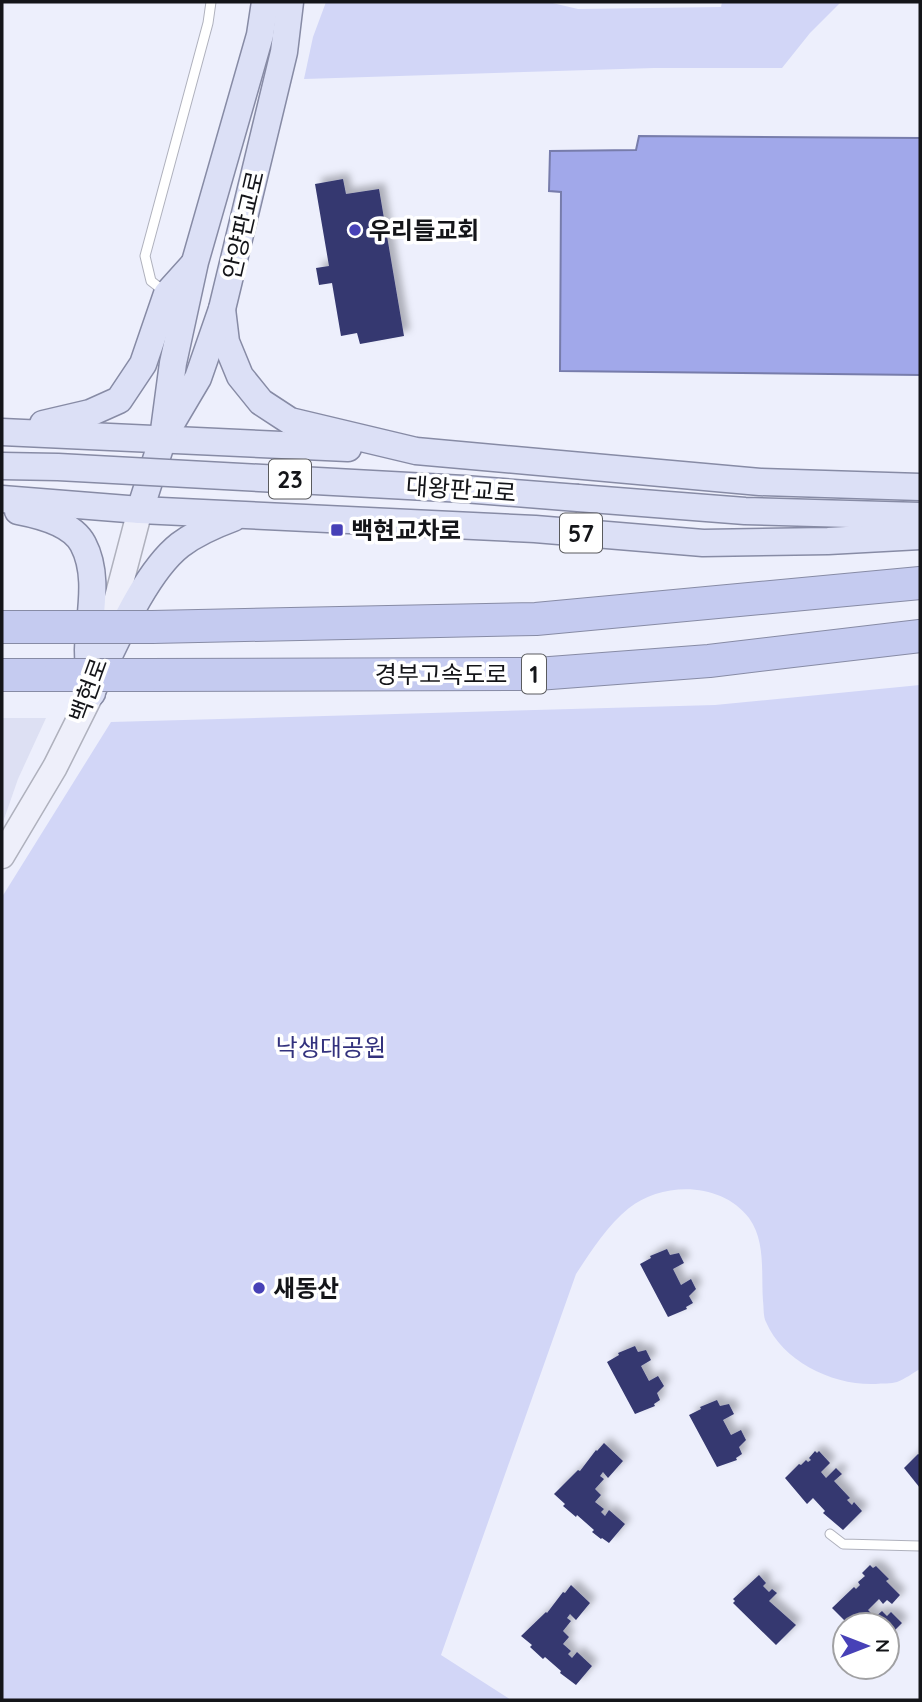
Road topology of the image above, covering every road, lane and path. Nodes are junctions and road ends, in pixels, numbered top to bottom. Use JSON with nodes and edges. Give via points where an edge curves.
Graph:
{"nodes":[{"id":1,"x":211,"y":2,"type":"edge"},
{"id":2,"x":256,"y":2,"type":"edge"},
{"id":3,"x":284,"y":4,"type":"edge"},
{"id":4,"x":260,"y":36,"type":"junction"},
{"id":5,"x":195,"y":262,"type":"junction"},
{"id":6,"x":167,"y":294,"type":"junction"},
{"id":7,"x":222,"y":309,"type":"junction"},
{"id":8,"x":2,"y":429,"type":"edge"},
{"id":9,"x":163,"y":438,"type":"junction"},
{"id":10,"x":416,"y":452,"type":"junction"},
{"id":11,"x":2,"y":467,"type":"edge"},
{"id":12,"x":920,"y":487,"type":"edge"},
{"id":13,"x":2,"y":499,"type":"edge"},
{"id":14,"x":2,"y":507,"type":"edge"},
{"id":15,"x":140,"y":510,"type":"junction"},
{"id":16,"x":241,"y":515,"type":"junction"},
{"id":17,"x":920,"y":516,"type":"edge"},
{"id":18,"x":920,"y":536,"type":"edge"},
{"id":19,"x":920,"y":583,"type":"edge"},
{"id":20,"x":2,"y":627,"type":"edge"},
{"id":21,"x":920,"y":636,"type":"edge"},
{"id":22,"x":2,"y":675,"type":"edge"},
{"id":23,"x":92,"y":693,"type":"junction"},
{"id":24,"x":2,"y":856,"type":"edge"},
{"id":25,"x":830,"y":1534,"type":"dead end"},
{"id":26,"x":920,"y":1546,"type":"edge"}],
"edges":[{"from":1,"to":6,"type":"lane","via":[[145,256],[151,281]]},
{"from":2,"to":4,"type":"main road"},
{"from":3,"to":4,"type":"main road","name":"안양판교로"},
{"from":3,"to":7,"type":"main road","name":"안양판교로","via":[[284,52]]},
{"from":4,"to":5,"type":"main road","name":"안양판교로"},
{"from":5,"to":6,"type":"main road"},
{"from":5,"to":9,"type":"main road","name":"안양판교로","via":[[173,363]]},
{"from":6,"to":8,"type":"main road","via":[[143,364],[119,400],[50,423]]},
{"from":7,"to":9,"type":"main road","name":"안양판교로","via":[[198,378]]},
{"from":7,"to":10,"type":"main road","via":[[226,342],[240,376],[261,402],[290,421]]},
{"from":8,"to":9,"type":"main road","name":"대왕판교로"},
{"from":9,"to":10,"type":"main road","name":"대왕판교로"},
{"from":9,"to":15,"type":"main road","name":"안양판교로"},
{"from":10,"to":12,"type":"main road","via":[[760,482]]},
{"from":11,"to":17,"type":"main road","name":"대왕판교로","number":"23","bridge":true,"via":[[464,488],[744,511]]},
{"from":13,"to":15,"type":"main road"},
{"from":14,"to":23,"type":"main road","via":[[69,529],[83,543],[92,573],[88,653]]},
{"from":15,"to":16,"type":"main road","number":"57"},
{"from":15,"to":23,"type":"main road","name":"백현로"},
{"from":16,"to":18,"type":"main road","number":"57","via":[[535,529],[703,543]]},
{"from":16,"to":23,"type":"main road","via":[[206,528],[178,546],[132,609]]},
{"from":19,"to":20,"type":"highway","number":"1","bridge":true,"via":[[536,619]]},
{"from":21,"to":22,"type":"highway","name":"경부고속도로","number":"1","bridge":true,"via":[[537,674]]},
{"from":23,"to":24,"type":"main road","name":"백현로","via":[[43,789]]},
{"from":25,"to":26,"type":"lane","via":[[843,1544]]}]}
